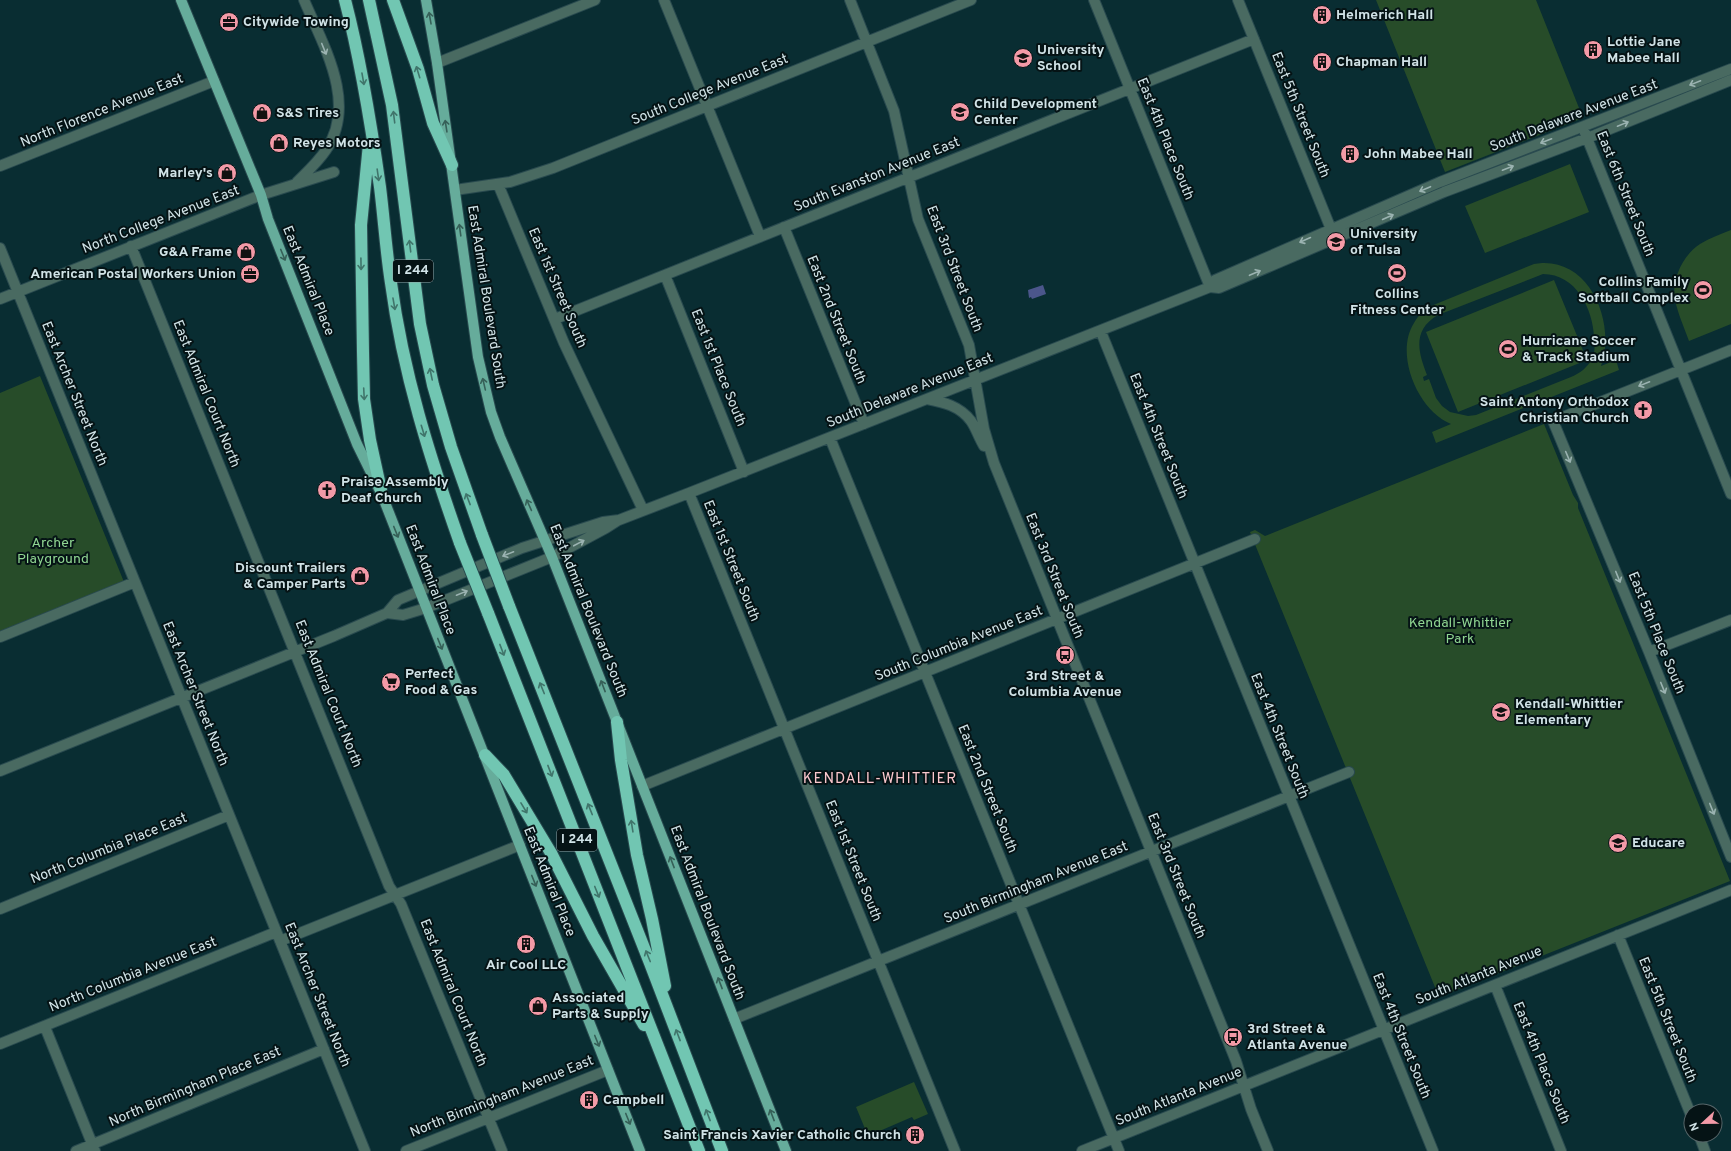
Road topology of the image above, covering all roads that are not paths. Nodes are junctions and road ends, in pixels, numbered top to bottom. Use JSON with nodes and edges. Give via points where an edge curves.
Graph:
{"nodes":[{"id":1,"x":181,"y":0,"type":"edge"},
{"id":2,"x":304,"y":0,"type":"edge"},
{"id":3,"x":345,"y":0,"type":"edge"},
{"id":4,"x":368,"y":0,"type":"edge"},
{"id":5,"x":393,"y":0,"type":"edge"},
{"id":6,"x":426,"y":0,"type":"edge"},
{"id":7,"x":595,"y":0,"type":"edge"},
{"id":8,"x":664,"y":0,"type":"edge"},
{"id":9,"x":850,"y":0,"type":"edge"},
{"id":10,"x":971,"y":0,"type":"edge"},
{"id":11,"x":1094,"y":0,"type":"edge"},
{"id":12,"x":1238,"y":0,"type":"edge"},
{"id":13,"x":1254,"y":39,"type":"junction"},
{"id":14,"x":867,"y":42,"type":"junction"},
{"id":15,"x":437,"y":63,"type":"junction"},
{"id":16,"x":1731,"y":69,"type":"edge"},
{"id":17,"x":1731,"y":80,"type":"edge"},
{"id":18,"x":214,"y":81,"type":"junction"},
{"id":19,"x":1130,"y":89,"type":"junction"},
{"id":20,"x":707,"y":106,"type":"junction"},
{"id":21,"x":371,"y":123,"type":"junction"},
{"id":22,"x":1582,"y":127,"type":"junction"},
{"id":23,"x":1587,"y":138,"type":"junction"},
{"id":24,"x":452,"y":165,"type":"junction"},
{"id":25,"x":0,"y":166,"type":"edge"},
{"id":26,"x":334,"y":172,"type":"dead end"},
{"id":27,"x":908,"y":177,"type":"junction"},
{"id":28,"x":297,"y":183,"type":"junction"},
{"id":29,"x":498,"y":184,"type":"junction"},
{"id":30,"x":455,"y":190,"type":"junction"},
{"id":31,"x":261,"y":196,"type":"junction"},
{"id":32,"x":784,"y":227,"type":"junction"},
{"id":33,"x":1331,"y":228,"type":"junction"},
{"id":34,"x":760,"y":236,"type":"junction"},
{"id":35,"x":1336,"y":240,"type":"junction"},
{"id":36,"x":131,"y":246,"type":"junction"},
{"id":37,"x":0,"y":248,"type":"edge"},
{"id":38,"x":665,"y":275,"type":"junction"},
{"id":39,"x":1210,"y":288,"type":"junction"},
{"id":40,"x":17,"y":292,"type":"junction"},
{"id":41,"x":0,"y":299,"type":"edge"},
{"id":42,"x":555,"y":319,"type":"junction"},
{"id":43,"x":1101,"y":332,"type":"junction"},
{"id":44,"x":1731,"y":350,"type":"edge"},
{"id":45,"x":1681,"y":370,"type":"junction"},
{"id":46,"x":976,"y":379,"type":"junction"},
{"id":47,"x":927,"y":399,"type":"junction"},
{"id":48,"x":864,"y":424,"type":"junction"},
{"id":49,"x":830,"y":438,"type":"junction"},
{"id":50,"x":994,"y":463,"type":"junction"},
{"id":51,"x":744,"y":472,"type":"junction"},
{"id":52,"x":689,"y":494,"type":"junction"},
{"id":53,"x":1731,"y":494,"type":"edge"},
{"id":54,"x":382,"y":495,"type":"junction"},
{"id":55,"x":643,"y":510,"type":"junction"},
{"id":56,"x":619,"y":520,"type":"junction"},
{"id":57,"x":545,"y":540,"type":"junction"},
{"id":58,"x":1255,"y":540,"type":"dead end"},
{"id":59,"x":552,"y":557,"type":"junction"},
{"id":60,"x":1194,"y":564,"type":"junction"},
{"id":61,"x":135,"y":582,"type":"junction"},
{"id":62,"x":420,"y":590,"type":"junction"},
{"id":63,"x":426,"y":608,"type":"junction"},
{"id":64,"x":387,"y":613,"type":"junction"},
{"id":65,"x":1056,"y":620,"type":"junction"},
{"id":66,"x":1731,"y":620,"type":"edge"},
{"id":67,"x":0,"y":637,"type":"edge"},
{"id":68,"x":296,"y":652,"type":"junction"},
{"id":69,"x":1649,"y":652,"type":"junction"},
{"id":70,"x":925,"y":673,"type":"junction"},
{"id":71,"x":182,"y":698,"type":"junction"},
{"id":72,"x":617,"y":722,"type":"junction"},
{"id":73,"x":785,"y":729,"type":"junction"},
{"id":74,"x":485,"y":755,"type":"junction"},
{"id":75,"x":0,"y":771,"type":"edge"},
{"id":76,"x":1349,"y":772,"type":"dead end"},
{"id":77,"x":642,"y":786,"type":"junction"},
{"id":78,"x":1289,"y":797,"type":"junction"},
{"id":79,"x":229,"y":815,"type":"junction"},
{"id":80,"x":520,"y":845,"type":"junction"},
{"id":81,"x":1151,"y":852,"type":"junction"},
{"id":82,"x":1731,"y":857,"type":"edge"},
{"id":83,"x":1731,"y":890,"type":"edge"},
{"id":84,"x":395,"y":895,"type":"junction"},
{"id":85,"x":1019,"y":905,"type":"junction"},
{"id":86,"x":0,"y":909,"type":"edge"},
{"id":87,"x":1618,"y":935,"type":"junction"},
{"id":88,"x":278,"y":936,"type":"junction"},
{"id":89,"x":878,"y":961,"type":"junction"},
{"id":90,"x":1494,"y":985,"type":"junction"},
{"id":91,"x":672,"y":1019,"type":"junction"},
{"id":92,"x":734,"y":1019,"type":"junction"},
{"id":93,"x":44,"y":1026,"type":"junction"},
{"id":94,"x":1383,"y":1030,"type":"junction"},
{"id":95,"x":0,"y":1044,"type":"edge"},
{"id":96,"x":324,"y":1049,"type":"junction"},
{"id":97,"x":667,"y":1067,"type":"junction"},
{"id":98,"x":608,"y":1070,"type":"junction"},
{"id":99,"x":1244,"y":1086,"type":"junction"},
{"id":100,"x":1686,"y":1103,"type":"edge"},
{"id":101,"x":489,"y":1118,"type":"junction"},
{"id":102,"x":1114,"y":1138,"type":"junction"},
{"id":103,"x":93,"y":1148,"type":"edge"},
{"id":104,"x":76,"y":1151,"type":"edge"},
{"id":105,"x":364,"y":1151,"type":"edge"},
{"id":106,"x":406,"y":1151,"type":"edge"},
{"id":107,"x":502,"y":1151,"type":"edge"},
{"id":108,"x":640,"y":1151,"type":"edge"},
{"id":109,"x":699,"y":1151,"type":"edge"},
{"id":110,"x":722,"y":1151,"type":"edge"},
{"id":111,"x":786,"y":1151,"type":"edge"},
{"id":112,"x":955,"y":1151,"type":"edge"},
{"id":113,"x":1082,"y":1151,"type":"edge"},
{"id":114,"x":1119,"y":1151,"type":"edge"},
{"id":115,"x":1268,"y":1151,"type":"edge"},
{"id":116,"x":1433,"y":1151,"type":"edge"},
{"id":117,"x":1561,"y":1151,"type":"edge"}],
"edges":[{"from":1,"to":18,"type":"main road","name":"East Admiral Place"},
{"from":2,"to":28,"type":"street","one_way":true,"via":[[332,68],[340,107],[334,134],[326,150]]},
{"from":3,"to":21,"type":"highway","number":"I 244","one_way":true},
{"from":91,"to":4,"type":"highway","number":"I 244","one_way":true,"bridge":true,"via":[[509,606],[451,446],[433,384],[422,332],[392,106]]},
{"from":24,"to":5,"type":"highway","one_way":true,"via":[[433,123],[418,69]]},
{"from":15,"to":6,"type":"main road","one_way":true},
{"from":7,"to":15,"type":"street"},
{"from":8,"to":20,"type":"street"},
{"from":9,"to":14,"type":"street","name":"East 3rd Street South"},
{"from":10,"to":14,"type":"street","name":"South College Avenue East"},
{"from":11,"to":19,"type":"street","name":"East 4th Place South"},
{"from":12,"to":13,"type":"street","name":"East 5th Street South"},
{"from":13,"to":19,"type":"street","name":"South Evanston Avenue East"},
{"from":13,"to":33,"type":"street","name":"East 5th Street South"},
{"from":14,"to":20,"type":"street","name":"South College Avenue East"},
{"from":14,"to":27,"type":"street","name":"East 3rd Street South","via":[[894,111]]},
{"from":24,"to":15,"type":"main road","name":"East Admiral Boulevard South","one_way":true},
{"from":16,"to":22,"type":"street","name":"South Delaware Avenue East","one_way":true},
{"from":23,"to":17,"type":"street","name":"South Delaware Avenue East","one_way":true},
{"from":18,"to":25,"type":"street","name":"North Florence Avenue East"},
{"from":18,"to":31,"type":"main road","name":"East Admiral Place"},
{"from":19,"to":27,"type":"street","name":"South Evanston Avenue East"},
{"from":19,"to":39,"type":"street","name":"East 4th Place South"},
{"from":20,"to":29,"type":"street","name":"South College Avenue East","via":[[553,168]]},
{"from":20,"to":34,"type":"street"},
{"from":21,"to":54,"type":"highway","one_way":true,"via":[[361,225],[362,352],[364,399]]},
{"from":21,"to":97,"type":"highway","number":"I 244","one_way":true,"bridge":true,"via":[[391,284],[403,352],[417,414],[436,476],[460,543]]},
{"from":22,"to":23,"type":"street","name":"East 6th Street South"},
{"from":22,"to":33,"type":"street","name":"South Delaware Avenue East","one_way":true},
{"from":35,"to":23,"type":"street","name":"South Delaware Avenue East","one_way":true,"via":[[1444,192]]},
{"from":23,"to":45,"type":"street","name":"East 6th Street South"},
{"from":24,"to":30,"type":"main road","name":"East Admiral Boulevard South"},
{"from":26,"to":28,"type":"street","name":"North College Avenue East"},
{"from":27,"to":32,"type":"street","name":"South Evanston Avenue East"},
{"from":27,"to":46,"type":"street","name":"East 3rd Street South","via":[[918,219],[967,340]]},
{"from":28,"to":31,"type":"street","name":"North College Avenue East"},
{"from":29,"to":30,"type":"street","name":"South College Avenue East"},
{"from":29,"to":42,"type":"street","name":"East 1st Street South"},
{"from":57,"to":30,"type":"main road","name":"East Admiral Boulevard South","one_way":true,"via":[[500,437],[484,384]]},
{"from":31,"to":36,"type":"street","name":"North College Avenue East","via":[[186,227]]},
{"from":31,"to":54,"type":"main road","name":"East Admiral Place","one_way":true,"via":[[351,428]]},
{"from":32,"to":34,"type":"street","name":"South Evanston Avenue East"},
{"from":32,"to":48,"type":"street","name":"East 2nd Street South"},
{"from":33,"to":35,"type":"street","name":"East 5th Street South"},
{"from":33,"to":39,"type":"street","name":"South Delaware Avenue East","one_way":true,"via":[[1215,280]]},
{"from":34,"to":38,"type":"street","name":"South Evanston Avenue East"},
{"from":39,"to":35,"type":"street","name":"South Delaware Avenue East","one_way":true,"via":[[1219,288]]},
{"from":36,"to":40,"type":"street","name":"North College Avenue East"},
{"from":36,"to":68,"type":"street","name":"East Admiral Court North"},
{"from":37,"to":40,"type":"street","name":"East Archer Street North"},
{"from":38,"to":42,"type":"street","name":"South Evanston Avenue East"},
{"from":38,"to":51,"type":"street","name":"East 1st Place South"},
{"from":39,"to":43,"type":"street","name":"South Delaware Avenue East"},
{"from":40,"to":41,"type":"street","name":"North College Avenue East"},
{"from":40,"to":61,"type":"street","name":"East Archer Street North"},
{"from":42,"to":55,"type":"street","name":"East 1st Street South","via":[[575,369]]},
{"from":43,"to":46,"type":"street","name":"South Delaware Avenue East"},
{"from":43,"to":60,"type":"street","name":"East 4th Street South"},
{"from":44,"to":45,"type":"street"},
{"from":45,"to":53,"type":"street","name":"East 6th Street South"},
{"from":45,"to":69,"type":"street","name":"East 5th Place South","one_way":true,"via":[[1553,421]]},
{"from":46,"to":47,"type":"street","name":"South Delaware Avenue East"},
{"from":46,"to":50,"type":"street","name":"East 3rd Street South","via":[[984,429]]},
{"from":47,"to":48,"type":"street","name":"South Delaware Avenue East"},
{"from":47,"to":50,"type":"street","via":[[948,403],[971,420]]},
{"from":48,"to":49,"type":"street","name":"South Delaware Avenue East"},
{"from":49,"to":51,"type":"street","name":"South Delaware Avenue East"},
{"from":49,"to":70,"type":"street","name":"East 2nd Street South"},
{"from":50,"to":65,"type":"street","name":"East 3rd Street South"},
{"from":51,"to":52,"type":"street","name":"South Delaware Avenue East"},
{"from":52,"to":55,"type":"street","name":"South Delaware Avenue East"},
{"from":52,"to":73,"type":"street","name":"East 1st Street South"},
{"from":54,"to":62,"type":"main road","name":"East Admiral Place","one_way":true},
{"from":55,"to":56,"type":"street","name":"South Delaware Avenue East"},
{"from":56,"to":57,"type":"street","name":"South Delaware Avenue East","via":[[603,522]]},
{"from":59,"to":56,"type":"street","name":"South Delaware Avenue East","one_way":true},
{"from":57,"to":59,"type":"main road","name":"East Admiral Boulevard South"},
{"from":57,"to":62,"type":"street","name":"South Delaware Avenue East","one_way":true},
{"from":58,"to":60,"type":"street","name":"South Columbia Avenue East"},
{"from":63,"to":59,"type":"street","name":"South Delaware Avenue East","one_way":true},
{"from":72,"to":59,"type":"main road","name":"East Admiral Boulevard South","one_way":true},
{"from":60,"to":65,"type":"street","name":"South Columbia Avenue East"},
{"from":60,"to":78,"type":"street","name":"East 4th Street South"},
{"from":61,"to":67,"type":"street"},
{"from":61,"to":71,"type":"street","name":"East Archer Street North"},
{"from":62,"to":63,"type":"main road","name":"East Admiral Place"},
{"from":62,"to":64,"type":"street","name":"South Delaware Avenue East","via":[[398,600]]},
{"from":63,"to":64,"type":"street","name":"South Delaware Avenue East","via":[[403,614]]},
{"from":63,"to":74,"type":"main road","name":"East Admiral Place","one_way":true},
{"from":64,"to":68,"type":"street"},
{"from":65,"to":70,"type":"street","name":"South Columbia Avenue East"},
{"from":65,"to":81,"type":"street","name":"East 3rd Street South"},
{"from":66,"to":69,"type":"street"},
{"from":68,"to":71,"type":"street"},
{"from":68,"to":84,"type":"street","name":"East Admiral Court North","via":[[389,886]]},
{"from":69,"to":82,"type":"street","name":"East 5th Place South","one_way":true},
{"from":70,"to":73,"type":"street","name":"South Columbia Avenue East"},
{"from":70,"to":85,"type":"street","name":"East 2nd Street South"},
{"from":71,"to":75,"type":"street"},
{"from":71,"to":79,"type":"street","name":"East Archer Street North"},
{"from":72,"to":77,"type":"main road","name":"East Admiral Boulevard South"},
{"from":91,"to":72,"type":"highway","one_way":true,"via":[[637,856]]},
{"from":73,"to":77,"type":"street","name":"South Columbia Avenue East"},
{"from":73,"to":89,"type":"street","name":"East 1st Street South"},
{"from":74,"to":80,"type":"main road","name":"East Admiral Place"},
{"from":74,"to":97,"type":"highway","one_way":true,"via":[[504,775],[551,853],[593,936]]},
{"from":76,"to":78,"type":"street","name":"South Birmingham Avenue East"},
{"from":92,"to":77,"type":"main road","name":"East Admiral Boulevard South","one_way":true},
{"from":78,"to":81,"type":"street","name":"South Birmingham Avenue East"},
{"from":78,"to":94,"type":"street","name":"East 4th Street South"},
{"from":79,"to":86,"type":"street","name":"North Columbia Place East"},
{"from":79,"to":88,"type":"street","name":"East Archer Street North"},
{"from":80,"to":84,"type":"street","name":"North Columbia Avenue East"},
{"from":80,"to":98,"type":"main road","name":"East Admiral Place","one_way":true},
{"from":81,"to":85,"type":"street","name":"South Birmingham Avenue East"},
{"from":81,"to":99,"type":"street","name":"East 3rd Street South"},
{"from":83,"to":87,"type":"street","name":"South Atlanta Avenue"},
{"from":84,"to":88,"type":"street","name":"North Columbia Avenue East"},
{"from":84,"to":101,"type":"street","name":"East Admiral Court North","via":[[401,904]]},
{"from":85,"to":89,"type":"street","name":"South Birmingham Avenue East"},
{"from":85,"to":102,"type":"street","name":"East 2nd Street South"},
{"from":87,"to":90,"type":"street","name":"South Atlanta Avenue"},
{"from":87,"to":100,"type":"street","name":"East 5th Street South"},
{"from":88,"to":93,"type":"street","name":"North Columbia Avenue East"},
{"from":88,"to":96,"type":"street","name":"East Archer Street North"},
{"from":89,"to":92,"type":"street","name":"South Birmingham Avenue East"},
{"from":89,"to":112,"type":"street","name":"East 1st Street South"},
{"from":90,"to":94,"type":"street","name":"South Atlanta Avenue"},
{"from":90,"to":117,"type":"street","name":"East 4th Place South"},
{"from":110,"to":91,"type":"highway","number":"I 244","one_way":true},
{"from":111,"to":92,"type":"main road","name":"East Admiral Boulevard South","one_way":true},
{"from":93,"to":95,"type":"street","name":"North Columbia Avenue East"},
{"from":93,"to":103,"type":"street"},
{"from":94,"to":99,"type":"street","name":"South Atlanta Avenue"},
{"from":94,"to":116,"type":"street","name":"East 4th Street South"},
{"from":96,"to":103,"type":"street","name":"North Birmingham Place East"},
{"from":96,"to":105,"type":"street","name":"East Archer Street North"},
{"from":97,"to":109,"type":"highway","number":"I 244"},
{"from":98,"to":101,"type":"street","name":"North Birmingham Avenue East"},
{"from":98,"to":108,"type":"main road","name":"East Admiral Place","one_way":true},
{"from":99,"to":102,"type":"street","name":"South Atlanta Avenue"},
{"from":99,"to":115,"type":"street","name":"East 3rd Street South"},
{"from":101,"to":106,"type":"street","name":"North Birmingham Avenue East"},
{"from":101,"to":107,"type":"street","name":"East Admiral Court North"},
{"from":102,"to":113,"type":"street","name":"South Atlanta Avenue"},
{"from":102,"to":114,"type":"street","name":"East 2nd Street South"},
{"from":103,"to":104,"type":"street","name":"North Birmingham Place East"}]}
